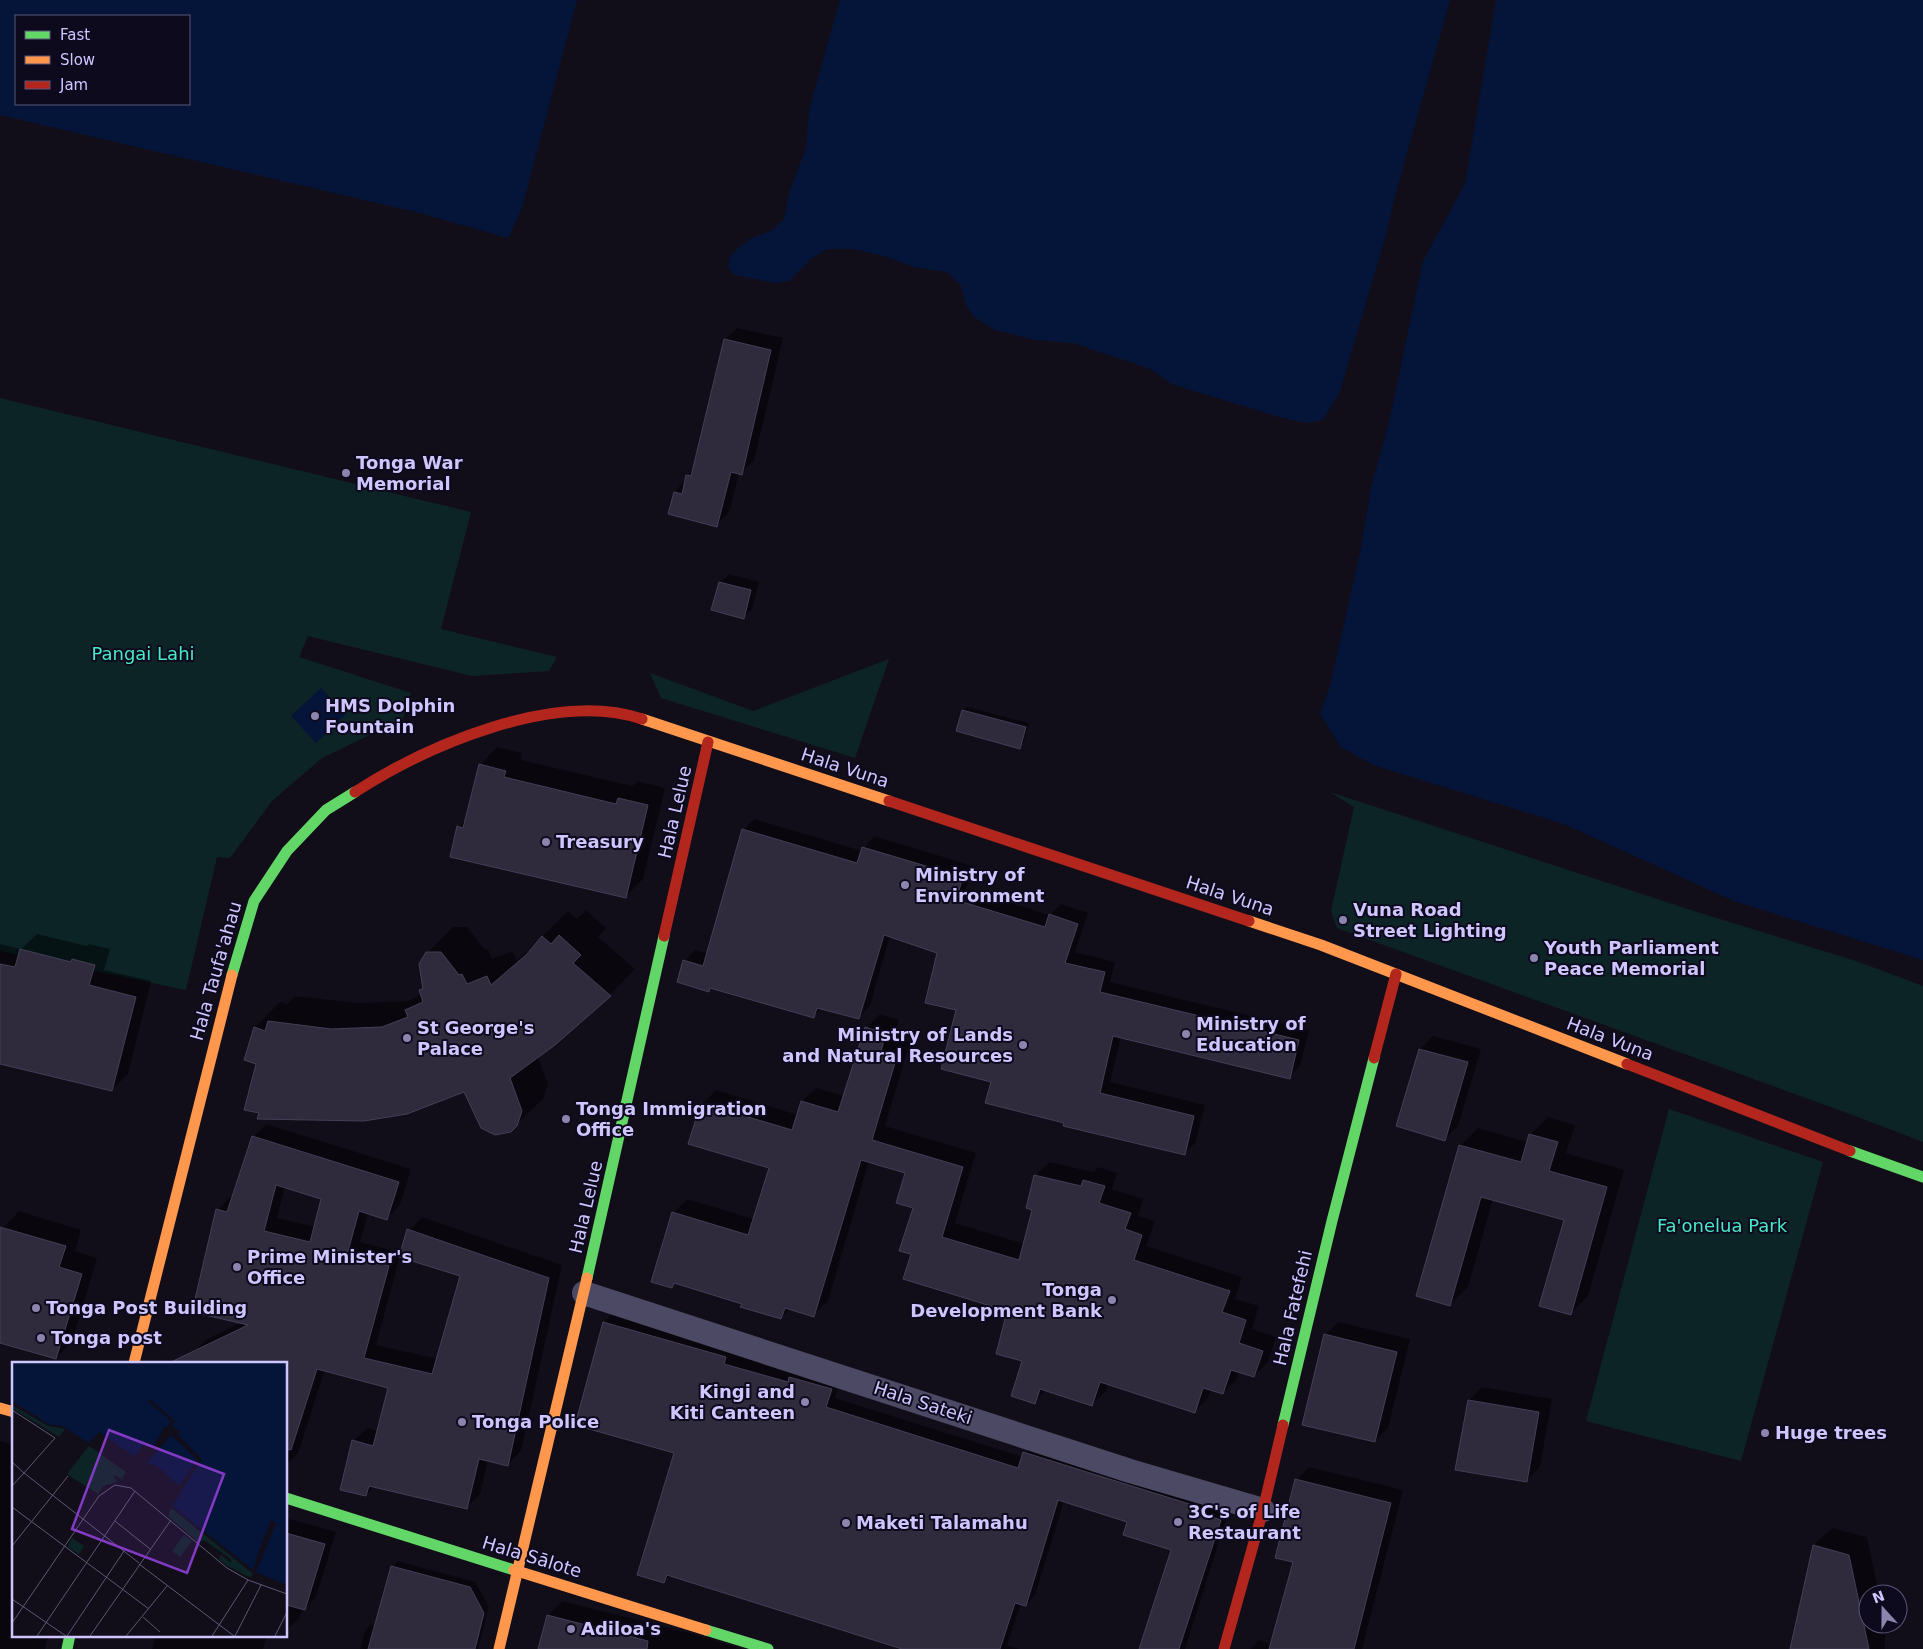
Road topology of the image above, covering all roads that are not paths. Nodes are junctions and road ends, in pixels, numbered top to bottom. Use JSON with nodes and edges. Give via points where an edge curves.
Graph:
{"nodes":[{"id":1,"x":510,"y":721,"type":"joint"},
{"id":2,"x":708,"y":742,"type":"junction"},
{"id":3,"x":1396,"y":974,"type":"junction"},
{"id":4,"x":1923,"y":1177,"type":"edge"},
{"id":5,"x":584,"y":1293,"type":"junction"},
{"id":6,"x":134,"y":1362,"type":"edge"},
{"id":7,"x":288,"y":1499,"type":"edge"},
{"id":8,"x":1263,"y":1510,"type":"junction"},
{"id":9,"x":517,"y":1572,"type":"junction"},
{"id":10,"x":70,"y":1636,"type":"edge"},
{"id":11,"x":67,"y":1649,"type":"edge"},
{"id":12,"x":499,"y":1649,"type":"edge"},
{"id":13,"x":768,"y":1649,"type":"edge"},
{"id":14,"x":1224,"y":1649,"type":"edge"}],
"edges":[{"from":1,"to":2,"type":"main road","name":"Hala Vuna","via":[[596,711],[637,717]]},
{"from":1,"to":6,"type":"main road","name":"Hala Taufa'ahau","via":[[449,742],[389,770],[326,810],[287,852],[254,901],[221,1010]]},
{"from":2,"to":3,"type":"main road","name":"Hala Vuna","via":[[1321,945]]},
{"from":2,"to":5,"type":"main road","name":"Hala Lelue"},
{"from":3,"to":4,"type":"main road","name":"Hala Vuna"},
{"from":3,"to":8,"type":"main road","name":"Hala Fatefehi","via":[[1332,1221]]},
{"from":5,"to":8,"type":"street","name":"Hala Sateki","via":[[1120,1468]]},
{"from":5,"to":9,"type":"main road","name":"Hala Lelue"},
{"from":7,"to":9,"type":"main road","name":"Hala Sālote"},
{"from":8,"to":14,"type":"main road","name":"Hala Fatefehi"},
{"from":9,"to":12,"type":"main road","name":"Hala Lelue"},
{"from":9,"to":13,"type":"main road","name":"Hala Sālote"},
{"from":10,"to":11,"type":"main road"}]}
